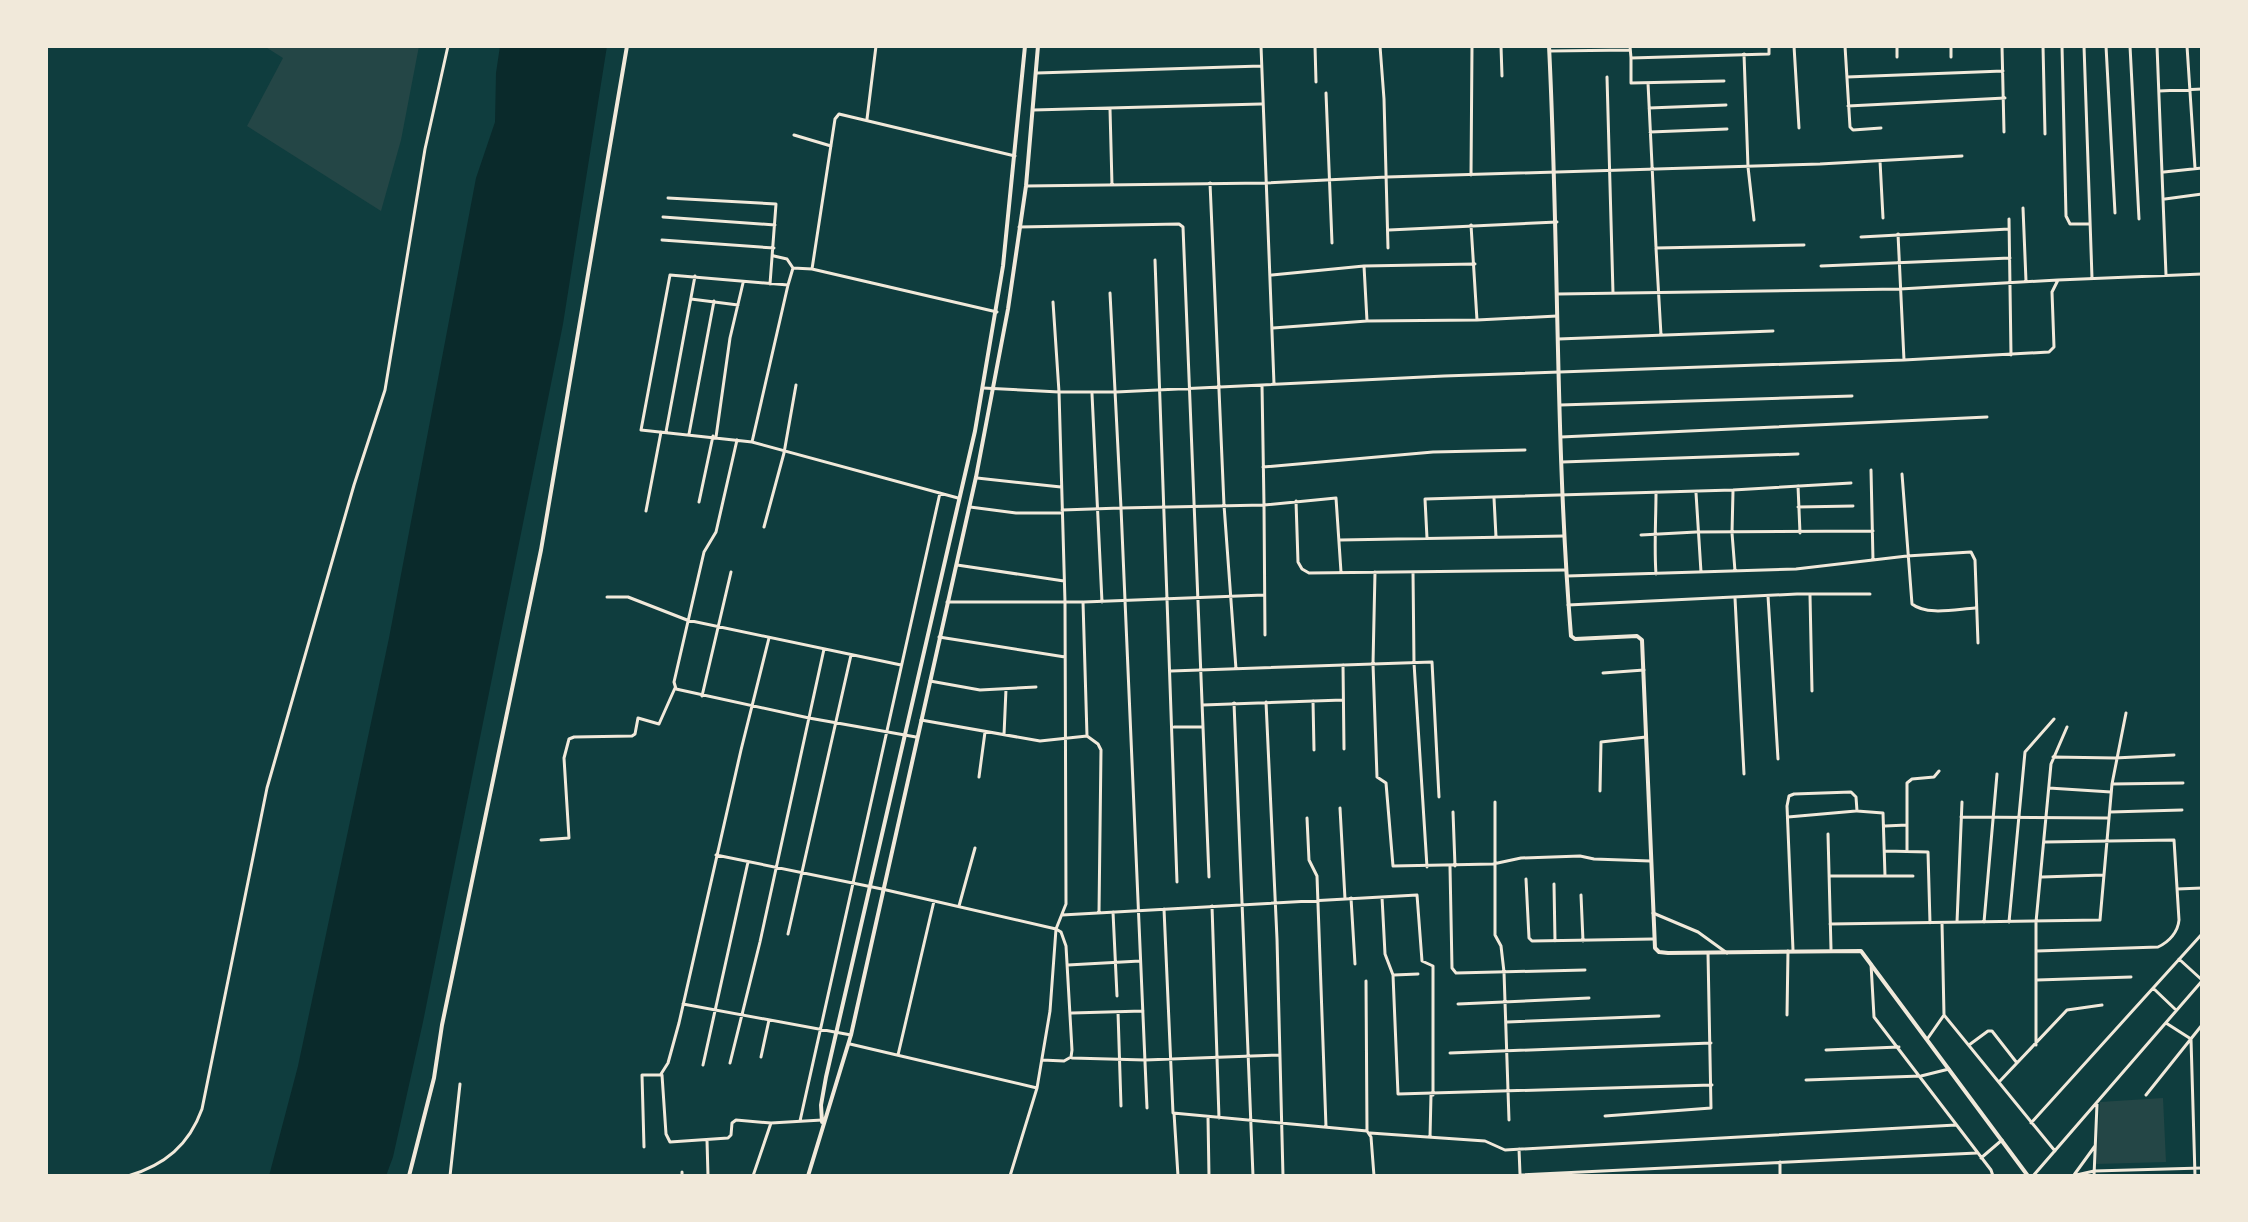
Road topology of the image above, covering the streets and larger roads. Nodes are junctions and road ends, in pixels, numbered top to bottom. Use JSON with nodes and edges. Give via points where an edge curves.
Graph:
{"nodes":[{"id":1,"x":448,"y":46,"type":"edge"},
{"id":2,"x":627,"y":46,"type":"edge"},
{"id":3,"x":876,"y":46,"type":"edge"},
{"id":4,"x":1025,"y":46,"type":"edge"},
{"id":5,"x":1038,"y":46,"type":"edge"},
{"id":6,"x":1261,"y":46,"type":"edge"},
{"id":7,"x":1315,"y":46,"type":"edge"},
{"id":8,"x":1380,"y":46,"type":"edge"},
{"id":9,"x":1472,"y":46,"type":"edge"},
{"id":10,"x":1501,"y":46,"type":"edge"},
{"id":11,"x":1769,"y":46,"type":"edge"},
{"id":12,"x":1794,"y":46,"type":"edge"},
{"id":13,"x":1845,"y":46,"type":"edge"},
{"id":14,"x":1897,"y":46,"type":"edge"},
{"id":15,"x":1951,"y":46,"type":"edge"},
{"id":16,"x":2002,"y":46,"type":"edge"},
{"id":17,"x":2043,"y":46,"type":"edge"},
{"id":18,"x":2062,"y":46,"type":"edge"},
{"id":19,"x":2084,"y":46,"type":"edge"},
{"id":20,"x":2106,"y":46,"type":"edge"},
{"id":21,"x":2130,"y":46,"type":"edge"},
{"id":22,"x":2157,"y":46,"type":"edge"},
{"id":23,"x":2187,"y":46,"type":"edge"},
{"id":24,"x":1630,"y":48,"type":"edge"},
{"id":25,"x":1549,"y":49,"type":"edge"},
{"id":26,"x":1744,"y":54,"type":"junction"},
{"id":27,"x":1897,"y":57,"type":"dead end"},
{"id":28,"x":1951,"y":57,"type":"dead end"},
{"id":29,"x":1631,"y":58,"type":"junction"},
{"id":30,"x":1261,"y":66,"type":"junction"},
{"id":31,"x":2003,"y":71,"type":"junction"},
{"id":32,"x":1036,"y":73,"type":"junction"},
{"id":33,"x":1502,"y":76,"type":"dead end"},
{"id":34,"x":1607,"y":77,"type":"dead end"},
{"id":35,"x":1847,"y":77,"type":"junction"},
{"id":36,"x":1724,"y":81,"type":"dead end"},
{"id":37,"x":1316,"y":82,"type":"dead end"},
{"id":38,"x":1648,"y":83,"type":"junction"},
{"id":39,"x":2190,"y":89,"type":"junction"},
{"id":40,"x":2202,"y":89,"type":"edge"},
{"id":41,"x":2159,"y":91,"type":"junction"},
{"id":42,"x":1326,"y":93,"type":"dead end"},
{"id":43,"x":2005,"y":98,"type":"junction"},
{"id":44,"x":1261,"y":104,"type":"junction"},
{"id":45,"x":1726,"y":105,"type":"dead end"},
{"id":46,"x":1848,"y":106,"type":"junction"},
{"id":47,"x":1110,"y":108,"type":"junction"},
{"id":48,"x":1649,"y":108,"type":"junction"},
{"id":49,"x":1032,"y":110,"type":"junction"},
{"id":50,"x":867,"y":119,"type":"junction"},
{"id":51,"x":1799,"y":128,"type":"dead end"},
{"id":52,"x":1881,"y":128,"type":"dead end"},
{"id":53,"x":1727,"y":129,"type":"dead end"},
{"id":54,"x":1650,"y":132,"type":"junction"},
{"id":55,"x":2004,"y":132,"type":"dead end"},
{"id":56,"x":2045,"y":134,"type":"dead end"},
{"id":57,"x":794,"y":135,"type":"dead end"},
{"id":58,"x":831,"y":146,"type":"junction"},
{"id":59,"x":1015,"y":156,"type":"junction"},
{"id":60,"x":1962,"y":156,"type":"dead end"},
{"id":61,"x":1880,"y":160,"type":"junction"},
{"id":62,"x":1748,"y":167,"type":"junction"},
{"id":63,"x":2195,"y":168,"type":"junction"},
{"id":64,"x":2202,"y":168,"type":"edge"},
{"id":65,"x":1653,"y":170,"type":"junction"},
{"id":66,"x":1610,"y":172,"type":"junction"},
{"id":67,"x":2164,"y":172,"type":"junction"},
{"id":68,"x":1556,"y":174,"type":"junction"},
{"id":69,"x":1471,"y":175,"type":"junction"},
{"id":70,"x":1387,"y":177,"type":"junction"},
{"id":71,"x":1329,"y":179,"type":"junction"},
{"id":72,"x":1210,"y":183,"type":"junction"},
{"id":73,"x":1265,"y":183,"type":"junction"},
{"id":74,"x":1112,"y":185,"type":"junction"},
{"id":75,"x":1026,"y":186,"type":"junction"},
{"id":76,"x":2202,"y":194,"type":"edge"},
{"id":77,"x":668,"y":198,"type":"dead end"},
{"id":78,"x":2165,"y":199,"type":"junction"},
{"id":79,"x":2023,"y":208,"type":"dead end"},
{"id":80,"x":2115,"y":213,"type":"dead end"},
{"id":81,"x":663,"y":217,"type":"dead end"},
{"id":82,"x":1883,"y":218,"type":"dead end"},
{"id":83,"x":2009,"y":219,"type":"dead end"},
{"id":84,"x":2139,"y":219,"type":"dead end"},
{"id":85,"x":1754,"y":220,"type":"dead end"},
{"id":86,"x":1557,"y":222,"type":"junction"},
{"id":87,"x":2090,"y":224,"type":"junction"},
{"id":88,"x":775,"y":225,"type":"junction"},
{"id":89,"x":1471,"y":225,"type":"junction"},
{"id":90,"x":1019,"y":227,"type":"junction"},
{"id":91,"x":2009,"y":229,"type":"junction"},
{"id":92,"x":1387,"y":230,"type":"junction"},
{"id":93,"x":1898,"y":234,"type":"junction"},
{"id":94,"x":1861,"y":237,"type":"dead end"},
{"id":95,"x":662,"y":240,"type":"dead end"},
{"id":96,"x":1332,"y":243,"type":"dead end"},
{"id":97,"x":1804,"y":245,"type":"dead end"},
{"id":98,"x":774,"y":248,"type":"junction"},
{"id":99,"x":1388,"y":248,"type":"dead end"},
{"id":100,"x":1656,"y":248,"type":"junction"},
{"id":101,"x":774,"y":256,"type":"junction"},
{"id":102,"x":2010,"y":258,"type":"junction"},
{"id":103,"x":1155,"y":260,"type":"dead end"},
{"id":104,"x":1900,"y":261,"type":"junction"},
{"id":105,"x":1475,"y":264,"type":"junction"},
{"id":106,"x":1364,"y":266,"type":"junction"},
{"id":107,"x":1821,"y":266,"type":"dead end"},
{"id":108,"x":793,"y":268,"type":"junction"},
{"id":109,"x":812,"y":269,"type":"junction"},
{"id":110,"x":2202,"y":274,"type":"edge"},
{"id":111,"x":1271,"y":275,"type":"junction"},
{"id":112,"x":2166,"y":275,"type":"junction"},
{"id":113,"x":695,"y":276,"type":"junction"},
{"id":114,"x":2092,"y":278,"type":"junction"},
{"id":115,"x":2058,"y":280,"type":"junction"},
{"id":116,"x":2026,"y":281,"type":"junction"},
{"id":117,"x":744,"y":282,"type":"junction"},
{"id":118,"x":2011,"y":282,"type":"junction"},
{"id":119,"x":770,"y":284,"type":"junction"},
{"id":120,"x":788,"y":285,"type":"junction"},
{"id":121,"x":1900,"y":289,"type":"junction"},
{"id":122,"x":1657,"y":292,"type":"junction"},
{"id":123,"x":1110,"y":293,"type":"dead end"},
{"id":124,"x":1613,"y":293,"type":"junction"},
{"id":125,"x":1558,"y":294,"type":"junction"},
{"id":126,"x":691,"y":299,"type":"junction"},
{"id":127,"x":714,"y":301,"type":"junction"},
{"id":128,"x":1053,"y":302,"type":"dead end"},
{"id":129,"x":738,"y":305,"type":"junction"},
{"id":130,"x":997,"y":312,"type":"junction"},
{"id":131,"x":1558,"y":316,"type":"junction"},
{"id":132,"x":1477,"y":320,"type":"junction"},
{"id":133,"x":1367,"y":321,"type":"junction"},
{"id":134,"x":1273,"y":328,"type":"junction"},
{"id":135,"x":1773,"y":331,"type":"dead end"},
{"id":136,"x":1661,"y":335,"type":"junction"},
{"id":137,"x":1558,"y":339,"type":"junction"},
{"id":138,"x":2011,"y":355,"type":"junction"},
{"id":139,"x":1904,"y":360,"type":"junction"},
{"id":140,"x":1559,"y":374,"type":"junction"},
{"id":141,"x":1274,"y":384,"type":"junction"},
{"id":142,"x":796,"y":385,"type":"dead end"},
{"id":143,"x":1262,"y":385,"type":"junction"},
{"id":144,"x":983,"y":388,"type":"junction"},
{"id":145,"x":1218,"y":388,"type":"junction"},
{"id":146,"x":992,"y":389,"type":"junction"},
{"id":147,"x":1159,"y":389,"type":"junction"},
{"id":148,"x":1190,"y":390,"type":"junction"},
{"id":149,"x":1059,"y":392,"type":"junction"},
{"id":150,"x":1092,"y":392,"type":"junction"},
{"id":151,"x":1116,"y":392,"type":"junction"},
{"id":152,"x":1852,"y":396,"type":"dead end"},
{"id":153,"x":1560,"y":405,"type":"junction"},
{"id":154,"x":1987,"y":417,"type":"dead end"},
{"id":155,"x":663,"y":432,"type":"junction"},
{"id":156,"x":689,"y":434,"type":"junction"},
{"id":157,"x":715,"y":436,"type":"junction"},
{"id":158,"x":1561,"y":437,"type":"junction"},
{"id":159,"x":737,"y":440,"type":"junction"},
{"id":160,"x":752,"y":442,"type":"junction"},
{"id":161,"x":1525,"y":450,"type":"dead end"},
{"id":162,"x":784,"y":451,"type":"junction"},
{"id":163,"x":1798,"y":454,"type":"dead end"},
{"id":164,"x":1562,"y":462,"type":"junction"},
{"id":165,"x":1263,"y":467,"type":"junction"},
{"id":166,"x":1871,"y":470,"type":"dead end"},
{"id":167,"x":1902,"y":474,"type":"dead end"},
{"id":168,"x":976,"y":477,"type":"junction"},
{"id":169,"x":1851,"y":483,"type":"dead end"},
{"id":170,"x":1798,"y":486,"type":"junction"},
{"id":171,"x":1061,"y":487,"type":"junction"},
{"id":172,"x":1733,"y":490,"type":"junction"},
{"id":173,"x":1696,"y":491,"type":"junction"},
{"id":174,"x":1656,"y":492,"type":"junction"},
{"id":175,"x":940,"y":493,"type":"junction"},
{"id":176,"x":1564,"y":495,"type":"junction"},
{"id":177,"x":1494,"y":498,"type":"junction"},
{"id":178,"x":959,"y":499,"type":"junction"},
{"id":179,"x":1296,"y":501,"type":"junction"},
{"id":180,"x":699,"y":502,"type":"dead end"},
{"id":181,"x":1224,"y":505,"type":"junction"},
{"id":182,"x":1264,"y":505,"type":"junction"},
{"id":183,"x":1195,"y":506,"type":"junction"},
{"id":184,"x":1853,"y":506,"type":"dead end"},
{"id":185,"x":969,"y":507,"type":"junction"},
{"id":186,"x":1164,"y":507,"type":"junction"},
{"id":187,"x":1798,"y":507,"type":"junction"},
{"id":188,"x":1121,"y":508,"type":"junction"},
{"id":189,"x":1097,"y":509,"type":"junction"},
{"id":190,"x":646,"y":511,"type":"dead end"},
{"id":191,"x":1062,"y":512,"type":"junction"},
{"id":192,"x":764,"y":527,"type":"dead end"},
{"id":193,"x":1873,"y":531,"type":"junction"},
{"id":194,"x":1696,"y":532,"type":"junction"},
{"id":195,"x":1732,"y":533,"type":"junction"},
{"id":196,"x":1800,"y":533,"type":"junction"},
{"id":197,"x":1655,"y":534,"type":"junction"},
{"id":198,"x":1641,"y":535,"type":"dead end"},
{"id":199,"x":1565,"y":536,"type":"junction"},
{"id":200,"x":1496,"y":537,"type":"junction"},
{"id":201,"x":1427,"y":538,"type":"junction"},
{"id":202,"x":1340,"y":540,"type":"junction"},
{"id":203,"x":1907,"y":556,"type":"junction"},
{"id":204,"x":1873,"y":560,"type":"junction"},
{"id":205,"x":956,"y":565,"type":"junction"},
{"id":206,"x":1566,"y":570,"type":"junction"},
{"id":207,"x":1735,"y":571,"type":"junction"},
{"id":208,"x":731,"y":572,"type":"dead end"},
{"id":209,"x":1341,"y":572,"type":"junction"},
{"id":210,"x":1375,"y":572,"type":"junction"},
{"id":211,"x":1413,"y":572,"type":"junction"},
{"id":212,"x":1701,"y":572,"type":"junction"},
{"id":213,"x":1656,"y":574,"type":"junction"},
{"id":214,"x":1567,"y":576,"type":"junction"},
{"id":215,"x":1064,"y":581,"type":"junction"},
{"id":216,"x":1810,"y":594,"type":"junction"},
{"id":217,"x":1870,"y":594,"type":"dead end"},
{"id":218,"x":1264,"y":595,"type":"junction"},
{"id":219,"x":1231,"y":596,"type":"junction"},
{"id":220,"x":1768,"y":596,"type":"junction"},
{"id":221,"x":607,"y":597,"type":"dead end"},
{"id":222,"x":1168,"y":598,"type":"junction"},
{"id":223,"x":1197,"y":598,"type":"junction"},
{"id":224,"x":1735,"y":598,"type":"junction"},
{"id":225,"x":1125,"y":601,"type":"junction"},
{"id":226,"x":947,"y":602,"type":"junction"},
{"id":227,"x":1065,"y":602,"type":"junction"},
{"id":228,"x":1083,"y":602,"type":"junction"},
{"id":229,"x":1102,"y":602,"type":"junction"},
{"id":230,"x":1568,"y":605,"type":"junction"},
{"id":231,"x":1977,"y":608,"type":"junction"},
{"id":232,"x":687,"y":620,"type":"junction"},
{"id":233,"x":719,"y":627,"type":"junction"},
{"id":234,"x":1265,"y":635,"type":"dead end"},
{"id":235,"x":939,"y":637,"type":"junction"},
{"id":236,"x":769,"y":638,"type":"junction"},
{"id":237,"x":1978,"y":643,"type":"dead end"},
{"id":238,"x":824,"y":649,"type":"junction"},
{"id":239,"x":851,"y":655,"type":"junction"},
{"id":240,"x":1065,"y":657,"type":"junction"},
{"id":241,"x":1414,"y":663,"type":"junction"},
{"id":242,"x":1373,"y":664,"type":"junction"},
{"id":243,"x":901,"y":665,"type":"junction"},
{"id":244,"x":1343,"y":665,"type":"junction"},
{"id":245,"x":1236,"y":669,"type":"junction"},
{"id":246,"x":1200,"y":670,"type":"junction"},
{"id":247,"x":1644,"y":670,"type":"junction"},
{"id":248,"x":1171,"y":671,"type":"junction"},
{"id":249,"x":1603,"y":673,"type":"dead end"},
{"id":250,"x":930,"y":681,"type":"junction"},
{"id":251,"x":1036,"y":687,"type":"dead end"},
{"id":252,"x":675,"y":688,"type":"junction"},
{"id":253,"x":1006,"y":689,"type":"junction"},
{"id":254,"x":1812,"y":691,"type":"dead end"},
{"id":255,"x":702,"y":696,"type":"junction"},
{"id":256,"x":1343,"y":700,"type":"junction"},
{"id":257,"x":1313,"y":701,"type":"junction"},
{"id":258,"x":1266,"y":702,"type":"junction"},
{"id":259,"x":1234,"y":703,"type":"junction"},
{"id":260,"x":753,"y":705,"type":"junction"},
{"id":261,"x":1202,"y":705,"type":"junction"},
{"id":262,"x":2126,"y":713,"type":"dead end"},
{"id":263,"x":809,"y":718,"type":"junction"},
{"id":264,"x":2054,"y":719,"type":"dead end"},
{"id":265,"x":921,"y":720,"type":"junction"},
{"id":266,"x":837,"y":723,"type":"junction"},
{"id":267,"x":1173,"y":727,"type":"junction"},
{"id":268,"x":1202,"y":727,"type":"junction"},
{"id":269,"x":2067,"y":727,"type":"dead end"},
{"id":270,"x":888,"y":731,"type":"junction"},
{"id":271,"x":985,"y":732,"type":"junction"},
{"id":272,"x":906,"y":734,"type":"junction"},
{"id":273,"x":1004,"y":735,"type":"junction"},
{"id":274,"x":1087,"y":736,"type":"junction"},
{"id":275,"x":917,"y":737,"type":"junction"},
{"id":276,"x":1646,"y":737,"type":"junction"},
{"id":277,"x":1067,"y":739,"type":"junction"},
{"id":278,"x":1344,"y":749,"type":"dead end"},
{"id":279,"x":1314,"y":750,"type":"dead end"},
{"id":280,"x":2174,"y":755,"type":"dead end"},
{"id":281,"x":2053,"y":757,"type":"junction"},
{"id":282,"x":2115,"y":758,"type":"junction"},
{"id":283,"x":1778,"y":759,"type":"dead end"},
{"id":284,"x":1939,"y":771,"type":"dead end"},
{"id":285,"x":1744,"y":774,"type":"dead end"},
{"id":286,"x":1997,"y":774,"type":"dead end"},
{"id":287,"x":979,"y":777,"type":"dead end"},
{"id":288,"x":2183,"y":783,"type":"dead end"},
{"id":289,"x":2112,"y":784,"type":"junction"},
{"id":290,"x":2049,"y":788,"type":"junction"},
{"id":291,"x":1600,"y":791,"type":"dead end"},
{"id":292,"x":2111,"y":792,"type":"junction"},
{"id":293,"x":1439,"y":797,"type":"dead end"},
{"id":294,"x":1495,"y":802,"type":"dead end"},
{"id":295,"x":1962,"y":802,"type":"dead end"},
{"id":296,"x":1340,"y":808,"type":"dead end"},
{"id":297,"x":2182,"y":810,"type":"dead end"},
{"id":298,"x":1857,"y":811,"type":"junction"},
{"id":299,"x":1453,"y":812,"type":"dead end"},
{"id":300,"x":2108,"y":815,"type":"junction"},
{"id":301,"x":1788,"y":817,"type":"junction"},
{"id":302,"x":1961,"y":817,"type":"junction"},
{"id":303,"x":1994,"y":817,"type":"junction"},
{"id":304,"x":2018,"y":817,"type":"junction"},
{"id":305,"x":2046,"y":817,"type":"junction"},
{"id":306,"x":1307,"y":818,"type":"dead end"},
{"id":307,"x":1907,"y":825,"type":"junction"},
{"id":308,"x":1885,"y":826,"type":"junction"},
{"id":309,"x":1828,"y":834,"type":"dead end"},
{"id":310,"x":541,"y":840,"type":"dead end"},
{"id":311,"x":2045,"y":842,"type":"junction"},
{"id":312,"x":2105,"y":842,"type":"junction"},
{"id":313,"x":975,"y":848,"type":"dead end"},
{"id":314,"x":1907,"y":850,"type":"junction"},
{"id":315,"x":1885,"y":851,"type":"junction"},
{"id":316,"x":716,"y":855,"type":"junction"},
{"id":317,"x":1650,"y":861,"type":"junction"},
{"id":318,"x":748,"y":862,"type":"junction"},
{"id":319,"x":1493,"y":864,"type":"junction"},
{"id":320,"x":1452,"y":866,"type":"junction"},
{"id":321,"x":776,"y":867,"type":"junction"},
{"id":322,"x":1427,"y":867,"type":"junction"},
{"id":323,"x":803,"y":873,"type":"junction"},
{"id":324,"x":2103,"y":875,"type":"junction"},
{"id":325,"x":1829,"y":876,"type":"junction"},
{"id":326,"x":1885,"y":876,"type":"junction"},
{"id":327,"x":1913,"y":876,"type":"dead end"},
{"id":328,"x":1209,"y":877,"type":"dead end"},
{"id":329,"x":2041,"y":877,"type":"junction"},
{"id":330,"x":1526,"y":879,"type":"dead end"},
{"id":331,"x":1177,"y":882,"type":"dead end"},
{"id":332,"x":854,"y":883,"type":"junction"},
{"id":333,"x":1554,"y":884,"type":"dead end"},
{"id":334,"x":870,"y":886,"type":"junction"},
{"id":335,"x":2202,"y":888,"type":"edge"},
{"id":336,"x":882,"y":889,"type":"junction"},
{"id":337,"x":2177,"y":889,"type":"junction"},
{"id":338,"x":1581,"y":895,"type":"dead end"},
{"id":339,"x":1382,"y":897,"type":"junction"},
{"id":340,"x":1351,"y":898,"type":"junction"},
{"id":341,"x":1345,"y":899,"type":"junction"},
{"id":342,"x":1318,"y":900,"type":"junction"},
{"id":343,"x":934,"y":901,"type":"junction"},
{"id":344,"x":1275,"y":903,"type":"junction"},
{"id":345,"x":1243,"y":904,"type":"junction"},
{"id":346,"x":959,"y":906,"type":"junction"},
{"id":347,"x":1212,"y":906,"type":"junction"},
{"id":348,"x":1164,"y":909,"type":"junction"},
{"id":349,"x":1137,"y":910,"type":"junction"},
{"id":350,"x":1113,"y":912,"type":"junction"},
{"id":351,"x":1652,"y":912,"type":"junction"},
{"id":352,"x":1099,"y":913,"type":"junction"},
{"id":353,"x":1062,"y":915,"type":"junction"},
{"id":354,"x":1984,"y":922,"type":"junction"},
{"id":355,"x":2009,"y":922,"type":"junction"},
{"id":356,"x":2036,"y":922,"type":"junction"},
{"id":357,"x":1930,"y":923,"type":"junction"},
{"id":358,"x":1942,"y":923,"type":"junction"},
{"id":359,"x":1957,"y":923,"type":"junction"},
{"id":360,"x":1830,"y":924,"type":"junction"},
{"id":361,"x":1056,"y":929,"type":"junction"},
{"id":362,"x":788,"y":934,"type":"dead end"},
{"id":363,"x":2202,"y":934,"type":"edge"},
{"id":364,"x":1653,"y":939,"type":"junction"},
{"id":365,"x":1555,"y":941,"type":"junction"},
{"id":366,"x":1583,"y":941,"type":"junction"},
{"id":367,"x":1831,"y":949,"type":"junction"},
{"id":368,"x":1790,"y":951,"type":"junction"},
{"id":369,"x":2037,"y":951,"type":"junction"},
{"id":370,"x":1708,"y":953,"type":"junction"},
{"id":371,"x":1727,"y":953,"type":"junction"},
{"id":372,"x":2179,"y":959,"type":"junction"},
{"id":373,"x":1140,"y":961,"type":"junction"},
{"id":374,"x":1871,"y":961,"type":"junction"},
{"id":375,"x":1115,"y":963,"type":"junction"},
{"id":376,"x":1355,"y":964,"type":"dead end"},
{"id":377,"x":1068,"y":965,"type":"junction"},
{"id":378,"x":1585,"y":970,"type":"dead end"},
{"id":379,"x":1504,"y":972,"type":"junction"},
{"id":380,"x":1418,"y":974,"type":"dead end"},
{"id":381,"x":1393,"y":975,"type":"junction"},
{"id":382,"x":2131,"y":977,"type":"dead end"},
{"id":383,"x":2037,"y":980,"type":"junction"},
{"id":384,"x":1366,"y":981,"type":"dead end"},
{"id":385,"x":2202,"y":981,"type":"edge"},
{"id":386,"x":2153,"y":988,"type":"junction"},
{"id":387,"x":1117,"y":996,"type":"dead end"},
{"id":388,"x":1589,"y":998,"type":"dead end"},
{"id":389,"x":1505,"y":1001,"type":"junction"},
{"id":390,"x":683,"y":1004,"type":"junction"},
{"id":391,"x":1458,"y":1004,"type":"dead end"},
{"id":392,"x":2102,"y":1005,"type":"dead end"},
{"id":393,"x":716,"y":1010,"type":"junction"},
{"id":394,"x":1143,"y":1011,"type":"junction"},
{"id":395,"x":2176,"y":1011,"type":"junction"},
{"id":396,"x":1118,"y":1012,"type":"junction"},
{"id":397,"x":1072,"y":1013,"type":"junction"},
{"id":398,"x":743,"y":1015,"type":"junction"},
{"id":399,"x":1787,"y":1015,"type":"dead end"},
{"id":400,"x":1944,"y":1015,"type":"junction"},
{"id":401,"x":1659,"y":1016,"type":"dead end"},
{"id":402,"x":769,"y":1020,"type":"junction"},
{"id":403,"x":1506,"y":1022,"type":"junction"},
{"id":404,"x":2166,"y":1023,"type":"junction"},
{"id":405,"x":2202,"y":1025,"type":"edge"},
{"id":406,"x":822,"y":1030,"type":"junction"},
{"id":407,"x":836,"y":1032,"type":"junction"},
{"id":408,"x":851,"y":1035,"type":"junction"},
{"id":409,"x":1928,"y":1038,"type":"junction"},
{"id":410,"x":2191,"y":1039,"type":"junction"},
{"id":411,"x":848,"y":1043,"type":"junction"},
{"id":412,"x":1711,"y":1043,"type":"junction"},
{"id":413,"x":1969,"y":1045,"type":"junction"},
{"id":414,"x":2036,"y":1045,"type":"junction"},
{"id":415,"x":1899,"y":1047,"type":"junction"},
{"id":416,"x":1826,"y":1050,"type":"dead end"},
{"id":417,"x":1507,"y":1051,"type":"junction"},
{"id":418,"x":1450,"y":1053,"type":"dead end"},
{"id":419,"x":898,"y":1055,"type":"junction"},
{"id":420,"x":1280,"y":1055,"type":"junction"},
{"id":421,"x":1248,"y":1056,"type":"junction"},
{"id":422,"x":761,"y":1057,"type":"dead end"},
{"id":423,"x":1071,"y":1057,"type":"junction"},
{"id":424,"x":1216,"y":1057,"type":"junction"},
{"id":425,"x":1171,"y":1058,"type":"junction"},
{"id":426,"x":1042,"y":1060,"type":"junction"},
{"id":427,"x":1120,"y":1060,"type":"junction"},
{"id":428,"x":1145,"y":1060,"type":"junction"},
{"id":429,"x":730,"y":1063,"type":"dead end"},
{"id":430,"x":703,"y":1065,"type":"dead end"},
{"id":431,"x":2018,"y":1065,"type":"junction"},
{"id":432,"x":1950,"y":1069,"type":"junction"},
{"id":433,"x":661,"y":1074,"type":"junction"},
{"id":434,"x":1921,"y":1076,"type":"junction"},
{"id":435,"x":1806,"y":1080,"type":"dead end"},
{"id":436,"x":1999,"y":1082,"type":"junction"},
{"id":437,"x":460,"y":1084,"type":"dead end"},
{"id":438,"x":1712,"y":1085,"type":"junction"},
{"id":439,"x":1037,"y":1088,"type":"junction"},
{"id":440,"x":1508,"y":1092,"type":"junction"},
{"id":441,"x":1432,"y":1095,"type":"junction"},
{"id":442,"x":2146,"y":1095,"type":"dead end"},
{"id":443,"x":2098,"y":1102,"type":"junction"},
{"id":444,"x":1121,"y":1106,"type":"dead end"},
{"id":445,"x":1147,"y":1108,"type":"dead end"},
{"id":446,"x":1174,"y":1113,"type":"junction"},
{"id":447,"x":1605,"y":1116,"type":"dead end"},
{"id":448,"x":1208,"y":1117,"type":"junction"},
{"id":449,"x":1219,"y":1118,"type":"junction"},
{"id":450,"x":1509,"y":1120,"type":"dead end"},
{"id":451,"x":800,"y":1121,"type":"junction"},
{"id":452,"x":1252,"y":1121,"type":"junction"},
{"id":453,"x":822,"y":1122,"type":"junction"},
{"id":454,"x":771,"y":1123,"type":"junction"},
{"id":455,"x":2031,"y":1123,"type":"junction"},
{"id":456,"x":1282,"y":1124,"type":"junction"},
{"id":457,"x":1956,"y":1125,"type":"junction"},
{"id":458,"x":1326,"y":1127,"type":"junction"},
{"id":459,"x":1368,"y":1132,"type":"junction"},
{"id":460,"x":1430,"y":1137,"type":"junction"},
{"id":461,"x":707,"y":1140,"type":"junction"},
{"id":462,"x":2002,"y":1140,"type":"junction"},
{"id":463,"x":2095,"y":1145,"type":"junction"},
{"id":464,"x":644,"y":1147,"type":"dead end"},
{"id":465,"x":1519,"y":1149,"type":"junction"},
{"id":466,"x":2055,"y":1151,"type":"junction"},
{"id":467,"x":1977,"y":1153,"type":"junction"},
{"id":468,"x":1981,"y":1158,"type":"junction"},
{"id":469,"x":1780,"y":1162,"type":"junction"},
{"id":470,"x":2195,"y":1168,"type":"junction"},
{"id":471,"x":2202,"y":1168,"type":"edge"},
{"id":472,"x":2094,"y":1174,"type":"edge"},
{"id":473,"x":1520,"y":1175,"type":"edge"},
{"id":474,"x":128,"y":1176,"type":"edge"},
{"id":475,"x":409,"y":1176,"type":"edge"},
{"id":476,"x":450,"y":1176,"type":"edge"},
{"id":477,"x":708,"y":1176,"type":"edge"},
{"id":478,"x":753,"y":1176,"type":"edge"},
{"id":479,"x":808,"y":1176,"type":"edge"},
{"id":480,"x":1010,"y":1176,"type":"edge"},
{"id":481,"x":1178,"y":1176,"type":"edge"},
{"id":482,"x":1209,"y":1176,"type":"edge"},
{"id":483,"x":1253,"y":1176,"type":"edge"},
{"id":484,"x":1283,"y":1176,"type":"edge"},
{"id":485,"x":1374,"y":1176,"type":"edge"},
{"id":486,"x":1780,"y":1176,"type":"edge"},
{"id":487,"x":1993,"y":1176,"type":"edge"},
{"id":488,"x":2030,"y":1176,"type":"edge"},
{"id":489,"x":2073,"y":1176,"type":"edge"},
{"id":490,"x":2195,"y":1176,"type":"edge"}],
"edges":[{"from":1,"to":474,"type":"street","via":[[425,149],[385,390],[267,788],[202,1109],[178,1150]]},
{"from":2,"to":475,"type":"street","via":[[541,550],[434,1078]]},
{"from":3,"to":50,"type":"street"},
{"from":4,"to":59,"type":"street"},
{"from":5,"to":32,"type":"street"},
{"from":6,"to":30,"type":"street"},
{"from":7,"to":37,"type":"street"},
{"from":8,"to":70,"type":"street"},
{"from":9,"to":69,"type":"street"},
{"from":10,"to":33,"type":"street"},
{"from":11,"to":26,"type":"street","via":[[1769,54]]},
{"from":12,"to":51,"type":"street"},
{"from":13,"to":35,"type":"street"},
{"from":14,"to":27,"type":"street"},
{"from":15,"to":28,"type":"street"},
{"from":16,"to":31,"type":"street"},
{"from":17,"to":56,"type":"street"},
{"from":18,"to":87,"type":"street","via":[[2066,216],[2070,224]]},
{"from":19,"to":87,"type":"street"},
{"from":20,"to":80,"type":"street"},
{"from":21,"to":84,"type":"street"},
{"from":22,"to":41,"type":"street"},
{"from":23,"to":39,"type":"street"},
{"from":24,"to":25,"type":"street"},
{"from":24,"to":29,"type":"street"},
{"from":25,"to":68,"type":"street"},
{"from":26,"to":29,"type":"street"},
{"from":26,"to":62,"type":"street"},
{"from":29,"to":38,"type":"street","via":[[1630,81]]},
{"from":30,"to":32,"type":"street"},
{"from":30,"to":44,"type":"street"},
{"from":31,"to":35,"type":"street"},
{"from":31,"to":43,"type":"street"},
{"from":32,"to":49,"type":"street"},
{"from":34,"to":66,"type":"street"},
{"from":35,"to":46,"type":"street"},
{"from":36,"to":38,"type":"street"},
{"from":38,"to":48,"type":"street"},
{"from":39,"to":40,"type":"street"},
{"from":39,"to":41,"type":"street"},
{"from":39,"to":63,"type":"street"},
{"from":41,"to":67,"type":"street"},
{"from":42,"to":71,"type":"street"},
{"from":43,"to":46,"type":"street"},
{"from":43,"to":55,"type":"street"},
{"from":44,"to":47,"type":"street"},
{"from":44,"to":73,"type":"street"},
{"from":45,"to":48,"type":"street"},
{"from":46,"to":52,"type":"street","via":[[1853,130]]},
{"from":47,"to":49,"type":"street"},
{"from":47,"to":74,"type":"street"},
{"from":48,"to":54,"type":"street"},
{"from":49,"to":75,"type":"street"},
{"from":50,"to":58,"type":"street","via":[[839,114]]},
{"from":50,"to":59,"type":"street"},
{"from":53,"to":54,"type":"street"},
{"from":54,"to":65,"type":"street"},
{"from":57,"to":58,"type":"street"},
{"from":58,"to":109,"type":"street"},
{"from":59,"to":130,"type":"street"},
{"from":60,"to":61,"type":"street"},
{"from":61,"to":62,"type":"street"},
{"from":61,"to":82,"type":"street"},
{"from":62,"to":65,"type":"street"},
{"from":62,"to":85,"type":"street"},
{"from":63,"to":64,"type":"street"},
{"from":63,"to":67,"type":"street"},
{"from":65,"to":66,"type":"street"},
{"from":65,"to":100,"type":"street"},
{"from":66,"to":68,"type":"street"},
{"from":66,"to":124,"type":"street"},
{"from":67,"to":78,"type":"street"},
{"from":68,"to":69,"type":"street"},
{"from":68,"to":86,"type":"street"},
{"from":69,"to":70,"type":"street"},
{"from":70,"to":71,"type":"street"},
{"from":70,"to":92,"type":"street"},
{"from":71,"to":73,"type":"street"},
{"from":71,"to":96,"type":"street"},
{"from":72,"to":73,"type":"street"},
{"from":72,"to":74,"type":"street"},
{"from":72,"to":145,"type":"street"},
{"from":73,"to":111,"type":"street"},
{"from":74,"to":75,"type":"street"},
{"from":75,"to":90,"type":"street"},
{"from":76,"to":78,"type":"street"},
{"from":77,"to":88,"type":"street","via":[[773,204]]},
{"from":78,"to":112,"type":"street"},
{"from":79,"to":116,"type":"street"},
{"from":81,"to":88,"type":"street"},
{"from":83,"to":91,"type":"street"},
{"from":86,"to":89,"type":"street"},
{"from":86,"to":125,"type":"street"},
{"from":87,"to":114,"type":"street"},
{"from":88,"to":98,"type":"street"},
{"from":89,"to":92,"type":"street"},
{"from":89,"to":105,"type":"street"},
{"from":90,"to":146,"type":"street"},
{"from":90,"to":148,"type":"street","via":[[1182,226]]},
{"from":91,"to":93,"type":"street"},
{"from":91,"to":102,"type":"street"},
{"from":92,"to":99,"type":"street"},
{"from":93,"to":94,"type":"street"},
{"from":93,"to":104,"type":"street"},
{"from":95,"to":98,"type":"street"},
{"from":97,"to":100,"type":"street"},
{"from":98,"to":101,"type":"street"},
{"from":100,"to":122,"type":"street"},
{"from":101,"to":108,"type":"street","via":[[787,259]]},
{"from":101,"to":119,"type":"street"},
{"from":102,"to":104,"type":"street"},
{"from":102,"to":118,"type":"street"},
{"from":103,"to":147,"type":"street"},
{"from":104,"to":107,"type":"street"},
{"from":104,"to":121,"type":"street"},
{"from":105,"to":106,"type":"street"},
{"from":105,"to":132,"type":"street"},
{"from":106,"to":111,"type":"street"},
{"from":106,"to":133,"type":"street"},
{"from":108,"to":109,"type":"street"},
{"from":108,"to":120,"type":"street"},
{"from":109,"to":130,"type":"street"},
{"from":110,"to":112,"type":"street"},
{"from":111,"to":134,"type":"street"},
{"from":112,"to":114,"type":"street"},
{"from":113,"to":117,"type":"street"},
{"from":113,"to":126,"type":"street"},
{"from":113,"to":155,"type":"street","via":[[669,276],[640,426]]},
{"from":114,"to":115,"type":"street"},
{"from":115,"to":116,"type":"street"},
{"from":115,"to":138,"type":"street","via":[[2052,292],[2052,351]]},
{"from":116,"to":118,"type":"street"},
{"from":117,"to":119,"type":"street"},
{"from":117,"to":129,"type":"street"},
{"from":118,"to":121,"type":"street"},
{"from":118,"to":138,"type":"street"},
{"from":119,"to":120,"type":"street"},
{"from":120,"to":160,"type":"street"},
{"from":121,"to":122,"type":"street"},
{"from":121,"to":139,"type":"street"},
{"from":122,"to":124,"type":"street"},
{"from":122,"to":136,"type":"street"},
{"from":123,"to":151,"type":"street"},
{"from":124,"to":125,"type":"street"},
{"from":125,"to":131,"type":"street"},
{"from":126,"to":127,"type":"street"},
{"from":126,"to":155,"type":"street"},
{"from":127,"to":129,"type":"street"},
{"from":127,"to":156,"type":"street"},
{"from":128,"to":149,"type":"street"},
{"from":129,"to":157,"type":"street"},
{"from":130,"to":144,"type":"street"},
{"from":131,"to":132,"type":"street"},
{"from":131,"to":137,"type":"street"},
{"from":132,"to":133,"type":"street"},
{"from":133,"to":134,"type":"street"},
{"from":134,"to":141,"type":"street"},
{"from":135,"to":136,"type":"street"},
{"from":136,"to":137,"type":"street"},
{"from":137,"to":140,"type":"street"},
{"from":138,"to":139,"type":"street"},
{"from":139,"to":140,"type":"street"},
{"from":140,"to":141,"type":"street"},
{"from":140,"to":153,"type":"street"},
{"from":141,"to":143,"type":"street"},
{"from":142,"to":162,"type":"street"},
{"from":143,"to":145,"type":"street"},
{"from":143,"to":165,"type":"street"},
{"from":144,"to":146,"type":"street"},
{"from":144,"to":178,"type":"street"},
{"from":145,"to":148,"type":"street"},
{"from":145,"to":181,"type":"street"},
{"from":146,"to":149,"type":"street"},
{"from":146,"to":168,"type":"street"},
{"from":147,"to":148,"type":"street"},
{"from":147,"to":151,"type":"street"},
{"from":147,"to":186,"type":"street"},
{"from":148,"to":183,"type":"street"},
{"from":149,"to":150,"type":"street"},
{"from":149,"to":171,"type":"street"},
{"from":150,"to":151,"type":"street"},
{"from":150,"to":189,"type":"street"},
{"from":151,"to":188,"type":"street"},
{"from":152,"to":153,"type":"street"},
{"from":153,"to":158,"type":"street"},
{"from":154,"to":158,"type":"street"},
{"from":155,"to":156,"type":"street"},
{"from":155,"to":190,"type":"street"},
{"from":156,"to":157,"type":"street"},
{"from":157,"to":159,"type":"street"},
{"from":157,"to":180,"type":"street"},
{"from":158,"to":164,"type":"street"},
{"from":159,"to":160,"type":"street"},
{"from":159,"to":232,"type":"street","via":[[716,532],[704,552]]},
{"from":160,"to":162,"type":"street"},
{"from":161,"to":165,"type":"street"},
{"from":162,"to":175,"type":"street"},
{"from":162,"to":192,"type":"street"},
{"from":163,"to":164,"type":"street"},
{"from":164,"to":176,"type":"street"},
{"from":165,"to":182,"type":"street"},
{"from":166,"to":193,"type":"street"},
{"from":167,"to":203,"type":"street"},
{"from":168,"to":171,"type":"street"},
{"from":168,"to":185,"type":"street"},
{"from":169,"to":170,"type":"street"},
{"from":170,"to":172,"type":"street"},
{"from":170,"to":187,"type":"street"},
{"from":171,"to":191,"type":"street"},
{"from":172,"to":173,"type":"street"},
{"from":172,"to":195,"type":"street"},
{"from":173,"to":174,"type":"street"},
{"from":173,"to":194,"type":"street"},
{"from":174,"to":176,"type":"street"},
{"from":174,"to":197,"type":"street"},
{"from":175,"to":178,"type":"street"},
{"from":175,"to":243,"type":"street"},
{"from":176,"to":177,"type":"street"},
{"from":176,"to":199,"type":"street"},
{"from":177,"to":200,"type":"street"},
{"from":177,"to":201,"type":"street","via":[[1425,499]]},
{"from":178,"to":272,"type":"street"},
{"from":179,"to":182,"type":"street"},
{"from":179,"to":202,"type":"street","via":[[1337,499]]},
{"from":179,"to":209,"type":"street","via":[[1302,569]]},
{"from":181,"to":182,"type":"street"},
{"from":181,"to":183,"type":"street"},
{"from":181,"to":219,"type":"street"},
{"from":182,"to":218,"type":"street"},
{"from":183,"to":186,"type":"street"},
{"from":183,"to":223,"type":"street"},
{"from":184,"to":187,"type":"street"},
{"from":185,"to":191,"type":"street"},
{"from":185,"to":205,"type":"street"},
{"from":186,"to":188,"type":"street"},
{"from":186,"to":222,"type":"street"},
{"from":187,"to":196,"type":"street"},
{"from":188,"to":189,"type":"street"},
{"from":188,"to":225,"type":"street"},
{"from":189,"to":191,"type":"street"},
{"from":189,"to":229,"type":"street"},
{"from":191,"to":215,"type":"street"},
{"from":193,"to":196,"type":"street"},
{"from":193,"to":204,"type":"street"},
{"from":194,"to":195,"type":"street"},
{"from":194,"to":197,"type":"street"},
{"from":194,"to":212,"type":"street"},
{"from":195,"to":196,"type":"street"},
{"from":195,"to":207,"type":"street"},
{"from":197,"to":198,"type":"street"},
{"from":197,"to":213,"type":"street"},
{"from":199,"to":200,"type":"street"},
{"from":199,"to":206,"type":"street"},
{"from":200,"to":201,"type":"street"},
{"from":201,"to":202,"type":"street"},
{"from":202,"to":209,"type":"street"},
{"from":203,"to":204,"type":"street"},
{"from":203,"to":231,"type":"street","via":[[1915,608]]},
{"from":203,"to":231,"type":"street","via":[[1971,552]]},
{"from":204,"to":207,"type":"street"},
{"from":205,"to":215,"type":"street"},
{"from":205,"to":226,"type":"street"},
{"from":206,"to":211,"type":"street"},
{"from":206,"to":214,"type":"street"},
{"from":207,"to":212,"type":"street"},
{"from":208,"to":233,"type":"street"},
{"from":209,"to":210,"type":"street"},
{"from":210,"to":211,"type":"street"},
{"from":210,"to":242,"type":"street"},
{"from":211,"to":241,"type":"street"},
{"from":212,"to":213,"type":"street"},
{"from":213,"to":214,"type":"street"},
{"from":214,"to":230,"type":"street"},
{"from":215,"to":227,"type":"street"},
{"from":216,"to":217,"type":"street"},
{"from":216,"to":220,"type":"street"},
{"from":216,"to":254,"type":"street"},
{"from":218,"to":219,"type":"street"},
{"from":218,"to":234,"type":"street"},
{"from":219,"to":223,"type":"street"},
{"from":219,"to":245,"type":"street"},
{"from":220,"to":224,"type":"street"},
{"from":220,"to":283,"type":"street"},
{"from":221,"to":232,"type":"street","via":[[628,597]]},
{"from":222,"to":223,"type":"street"},
{"from":222,"to":225,"type":"street"},
{"from":222,"to":248,"type":"street"},
{"from":223,"to":246,"type":"street"},
{"from":224,"to":230,"type":"street"},
{"from":224,"to":285,"type":"street"},
{"from":225,"to":229,"type":"street"},
{"from":225,"to":349,"type":"street"},
{"from":226,"to":227,"type":"street"},
{"from":226,"to":235,"type":"street"},
{"from":227,"to":228,"type":"street"},
{"from":227,"to":240,"type":"street"},
{"from":228,"to":229,"type":"street"},
{"from":228,"to":274,"type":"street"},
{"from":230,"to":247,"type":"street","via":[[1575,639],[1640,637]]},
{"from":231,"to":237,"type":"street"},
{"from":232,"to":233,"type":"street"},
{"from":232,"to":252,"type":"street"},
{"from":233,"to":236,"type":"street"},
{"from":233,"to":255,"type":"street"},
{"from":235,"to":240,"type":"street"},
{"from":235,"to":250,"type":"street"},
{"from":236,"to":238,"type":"street"},
{"from":236,"to":260,"type":"street"},
{"from":238,"to":239,"type":"street"},
{"from":238,"to":263,"type":"street"},
{"from":239,"to":243,"type":"street"},
{"from":239,"to":266,"type":"street"},
{"from":240,"to":277,"type":"street"},
{"from":241,"to":242,"type":"street"},
{"from":241,"to":293,"type":"street","via":[[1433,664]]},
{"from":241,"to":322,"type":"street"},
{"from":242,"to":244,"type":"street"},
{"from":242,"to":322,"type":"street","via":[[1377,777],[1386,783],[1392,865]]},
{"from":243,"to":270,"type":"street"},
{"from":244,"to":245,"type":"street"},
{"from":244,"to":256,"type":"street"},
{"from":245,"to":246,"type":"street"},
{"from":246,"to":248,"type":"street"},
{"from":246,"to":261,"type":"street"},
{"from":247,"to":249,"type":"street"},
{"from":247,"to":276,"type":"street"},
{"from":248,"to":267,"type":"street"},
{"from":250,"to":253,"type":"street","via":[[973,690]]},
{"from":250,"to":265,"type":"street"},
{"from":251,"to":253,"type":"street"},
{"from":252,"to":255,"type":"street"},
{"from":252,"to":310,"type":"street","via":[[659,724],[638,718],[632,736],[569,739],[564,755],[569,838]]},
{"from":253,"to":273,"type":"street"},
{"from":255,"to":260,"type":"street"},
{"from":256,"to":257,"type":"street"},
{"from":256,"to":278,"type":"street"},
{"from":257,"to":258,"type":"street"},
{"from":257,"to":279,"type":"street"},
{"from":258,"to":259,"type":"street"},
{"from":258,"to":344,"type":"street"},
{"from":259,"to":261,"type":"street"},
{"from":259,"to":345,"type":"street"},
{"from":260,"to":263,"type":"street"},
{"from":260,"to":316,"type":"street"},
{"from":261,"to":268,"type":"street"},
{"from":262,"to":282,"type":"street"},
{"from":263,"to":266,"type":"street"},
{"from":263,"to":321,"type":"street"},
{"from":264,"to":304,"type":"street","via":[[2026,748]]},
{"from":265,"to":271,"type":"street"},
{"from":265,"to":275,"type":"street"},
{"from":266,"to":270,"type":"street"},
{"from":266,"to":323,"type":"street"},
{"from":267,"to":268,"type":"street"},
{"from":267,"to":331,"type":"street"},
{"from":268,"to":328,"type":"street"},
{"from":269,"to":281,"type":"street"},
{"from":270,"to":272,"type":"street"},
{"from":270,"to":332,"type":"street"},
{"from":271,"to":273,"type":"street"},
{"from":271,"to":287,"type":"street"},
{"from":272,"to":275,"type":"street"},
{"from":272,"to":334,"type":"street"},
{"from":273,"to":277,"type":"street"},
{"from":274,"to":277,"type":"street"},
{"from":274,"to":352,"type":"street","via":[[1101,750]]},
{"from":275,"to":336,"type":"street"},
{"from":276,"to":291,"type":"street","via":[[1601,742]]},
{"from":276,"to":317,"type":"street"},
{"from":277,"to":353,"type":"street","via":[[1067,893]]},
{"from":280,"to":282,"type":"street"},
{"from":281,"to":282,"type":"street"},
{"from":281,"to":290,"type":"street"},
{"from":282,"to":289,"type":"street"},
{"from":284,"to":307,"type":"street","via":[[1934,777],[1909,780]]},
{"from":286,"to":303,"type":"street"},
{"from":288,"to":289,"type":"street"},
{"from":289,"to":292,"type":"street"},
{"from":290,"to":292,"type":"street"},
{"from":290,"to":305,"type":"street"},
{"from":292,"to":300,"type":"street"},
{"from":294,"to":319,"type":"street"},
{"from":295,"to":302,"type":"street"},
{"from":296,"to":341,"type":"street"},
{"from":297,"to":300,"type":"street"},
{"from":298,"to":301,"type":"street"},
{"from":298,"to":301,"type":"street","via":[[1851,792],[1794,794],[1788,799]]},
{"from":298,"to":308,"type":"street","via":[[1883,813]]},
{"from":299,"to":320,"type":"street"},
{"from":300,"to":305,"type":"street"},
{"from":300,"to":312,"type":"street"},
{"from":301,"to":368,"type":"street"},
{"from":302,"to":303,"type":"street"},
{"from":302,"to":359,"type":"street"},
{"from":303,"to":304,"type":"street"},
{"from":303,"to":354,"type":"street"},
{"from":304,"to":305,"type":"street"},
{"from":304,"to":355,"type":"street"},
{"from":305,"to":311,"type":"street"},
{"from":306,"to":342,"type":"street","via":[[1308,858],[1317,872]]},
{"from":307,"to":308,"type":"street"},
{"from":307,"to":314,"type":"street"},
{"from":308,"to":315,"type":"street"},
{"from":309,"to":325,"type":"street"},
{"from":311,"to":312,"type":"street"},
{"from":311,"to":329,"type":"street"},
{"from":312,"to":324,"type":"street"},
{"from":312,"to":337,"type":"street","via":[[2174,840]]},
{"from":313,"to":346,"type":"street"},
{"from":314,"to":315,"type":"street"},
{"from":314,"to":357,"type":"street","via":[[1929,854]]},
{"from":315,"to":326,"type":"street"},
{"from":316,"to":318,"type":"street"},
{"from":316,"to":390,"type":"street"},
{"from":317,"to":319,"type":"street","via":[[1580,856]]},
{"from":317,"to":351,"type":"street"},
{"from":318,"to":321,"type":"street"},
{"from":318,"to":393,"type":"street"},
{"from":319,"to":320,"type":"street"},
{"from":319,"to":379,"type":"street","via":[[1495,935]]},
{"from":320,"to":322,"type":"street"},
{"from":320,"to":379,"type":"street","via":[[1454,971]]},
{"from":321,"to":323,"type":"street"},
{"from":321,"to":398,"type":"street"},
{"from":323,"to":332,"type":"street"},
{"from":323,"to":362,"type":"street"},
{"from":324,"to":329,"type":"street"},
{"from":324,"to":356,"type":"street","via":[[2100,920]]},
{"from":325,"to":326,"type":"street"},
{"from":325,"to":360,"type":"street"},
{"from":326,"to":327,"type":"street"},
{"from":329,"to":356,"type":"street"},
{"from":330,"to":365,"type":"street","via":[[1530,940]]},
{"from":332,"to":334,"type":"street"},
{"from":332,"to":406,"type":"street"},
{"from":333,"to":365,"type":"street"},
{"from":334,"to":336,"type":"street"},
{"from":334,"to":407,"type":"street"},
{"from":335,"to":337,"type":"street"},
{"from":336,"to":343,"type":"street"},
{"from":336,"to":408,"type":"street"},
{"from":337,"to":369,"type":"street","via":[[2178,928],[2162,946]]},
{"from":338,"to":366,"type":"street"},
{"from":339,"to":340,"type":"street"},
{"from":339,"to":381,"type":"street","via":[[1386,955]]},
{"from":339,"to":441,"type":"street","via":[[1418,897],[1422,961],[1433,966]]},
{"from":340,"to":341,"type":"street"},
{"from":340,"to":376,"type":"street"},
{"from":341,"to":342,"type":"street"},
{"from":342,"to":344,"type":"street"},
{"from":342,"to":458,"type":"street"},
{"from":343,"to":346,"type":"street"},
{"from":343,"to":419,"type":"street"},
{"from":344,"to":345,"type":"street"},
{"from":344,"to":420,"type":"street"},
{"from":345,"to":347,"type":"street"},
{"from":345,"to":421,"type":"street"},
{"from":346,"to":361,"type":"street"},
{"from":347,"to":348,"type":"street"},
{"from":347,"to":424,"type":"street"},
{"from":348,"to":349,"type":"street"},
{"from":348,"to":425,"type":"street"},
{"from":349,"to":350,"type":"street"},
{"from":349,"to":373,"type":"street"},
{"from":350,"to":352,"type":"street"},
{"from":350,"to":375,"type":"street"},
{"from":351,"to":364,"type":"street"},
{"from":351,"to":371,"type":"street"},
{"from":352,"to":353,"type":"street"},
{"from":353,"to":361,"type":"street"},
{"from":354,"to":355,"type":"street"},
{"from":354,"to":359,"type":"street"},
{"from":355,"to":356,"type":"street"},
{"from":356,"to":369,"type":"street"},
{"from":357,"to":358,"type":"street"},
{"from":357,"to":360,"type":"street"},
{"from":358,"to":359,"type":"street"},
{"from":358,"to":400,"type":"street"},
{"from":360,"to":367,"type":"street"},
{"from":361,"to":377,"type":"street","via":[[1065,941]]},
{"from":361,"to":426,"type":"street"},
{"from":363,"to":372,"type":"street"},
{"from":364,"to":366,"type":"street"},
{"from":364,"to":370,"type":"street","via":[[1659,952]]},
{"from":365,"to":366,"type":"street"},
{"from":367,"to":368,"type":"street"},
{"from":367,"to":374,"type":"street","via":[[1861,951]]},
{"from":368,"to":371,"type":"street"},
{"from":368,"to":399,"type":"street"},
{"from":369,"to":383,"type":"street"},
{"from":370,"to":371,"type":"street"},
{"from":370,"to":412,"type":"street"},
{"from":372,"to":385,"type":"street"},
{"from":372,"to":386,"type":"street"},
{"from":373,"to":375,"type":"street"},
{"from":373,"to":394,"type":"street"},
{"from":374,"to":409,"type":"street"},
{"from":374,"to":415,"type":"street","via":[[1874,1017]]},
{"from":375,"to":377,"type":"street"},
{"from":375,"to":387,"type":"street"},
{"from":377,"to":397,"type":"street"},
{"from":378,"to":379,"type":"street"},
{"from":379,"to":389,"type":"street"},
{"from":380,"to":381,"type":"street"},
{"from":381,"to":441,"type":"street","via":[[1398,1093]]},
{"from":382,"to":383,"type":"street"},
{"from":383,"to":414,"type":"street"},
{"from":384,"to":459,"type":"street"},
{"from":385,"to":395,"type":"street"},
{"from":386,"to":395,"type":"street"},
{"from":386,"to":455,"type":"street"},
{"from":388,"to":389,"type":"street"},
{"from":389,"to":391,"type":"street"},
{"from":389,"to":403,"type":"street"},
{"from":390,"to":393,"type":"street"},
{"from":390,"to":433,"type":"street"},
{"from":392,"to":414,"type":"street","via":[[2067,1010]]},
{"from":393,"to":398,"type":"street"},
{"from":393,"to":430,"type":"street"},
{"from":394,"to":396,"type":"street"},
{"from":394,"to":428,"type":"street"},
{"from":395,"to":404,"type":"street"},
{"from":396,"to":397,"type":"street"},
{"from":396,"to":427,"type":"street"},
{"from":397,"to":423,"type":"street"},
{"from":398,"to":402,"type":"street"},
{"from":398,"to":429,"type":"street"},
{"from":400,"to":409,"type":"street"},
{"from":400,"to":413,"type":"street"},
{"from":401,"to":403,"type":"street"},
{"from":402,"to":406,"type":"street"},
{"from":402,"to":422,"type":"street"},
{"from":403,"to":417,"type":"street"},
{"from":404,"to":410,"type":"street"},
{"from":404,"to":443,"type":"street"},
{"from":405,"to":410,"type":"street"},
{"from":406,"to":407,"type":"street"},
{"from":406,"to":451,"type":"street"},
{"from":407,"to":408,"type":"street"},
{"from":407,"to":453,"type":"street"},
{"from":408,"to":411,"type":"street"},
{"from":409,"to":432,"type":"street"},
{"from":410,"to":442,"type":"street"},
{"from":410,"to":470,"type":"street"},
{"from":411,"to":419,"type":"street"},
{"from":411,"to":453,"type":"street"},
{"from":412,"to":417,"type":"street"},
{"from":412,"to":438,"type":"street"},
{"from":413,"to":431,"type":"street","via":[[1992,1031]]},
{"from":413,"to":436,"type":"street"},
{"from":414,"to":431,"type":"street"},
{"from":415,"to":416,"type":"street"},
{"from":415,"to":434,"type":"street"},
{"from":417,"to":418,"type":"street"},
{"from":417,"to":440,"type":"street"},
{"from":419,"to":439,"type":"street"},
{"from":420,"to":421,"type":"street"},
{"from":420,"to":456,"type":"street"},
{"from":421,"to":424,"type":"street"},
{"from":421,"to":452,"type":"street"},
{"from":423,"to":426,"type":"street"},
{"from":423,"to":427,"type":"street"},
{"from":424,"to":425,"type":"street"},
{"from":424,"to":449,"type":"street"},
{"from":425,"to":428,"type":"street"},
{"from":425,"to":446,"type":"street"},
{"from":426,"to":439,"type":"street"},
{"from":427,"to":428,"type":"street"},
{"from":427,"to":444,"type":"street"},
{"from":428,"to":445,"type":"street"},
{"from":431,"to":436,"type":"street"},
{"from":432,"to":434,"type":"street"},
{"from":432,"to":462,"type":"street"},
{"from":433,"to":461,"type":"street","via":[[668,1139]]},
{"from":433,"to":464,"type":"street","via":[[641,1076]]},
{"from":434,"to":435,"type":"street"},
{"from":434,"to":457,"type":"street"},
{"from":436,"to":455,"type":"street"},
{"from":437,"to":476,"type":"street"},
{"from":438,"to":440,"type":"street"},
{"from":438,"to":447,"type":"street","via":[[1709,1109]]},
{"from":439,"to":480,"type":"street"},
{"from":440,"to":441,"type":"street"},
{"from":440,"to":450,"type":"street"},
{"from":441,"to":460,"type":"street"},
{"from":443,"to":463,"type":"street"},
{"from":443,"to":466,"type":"street"},
{"from":446,"to":448,"type":"street"},
{"from":446,"to":481,"type":"street"},
{"from":448,"to":449,"type":"street"},
{"from":448,"to":482,"type":"street"},
{"from":449,"to":452,"type":"street"},
{"from":451,"to":453,"type":"street"},
{"from":451,"to":454,"type":"street"},
{"from":452,"to":456,"type":"street"},
{"from":452,"to":483,"type":"street"},
{"from":453,"to":479,"type":"street"},
{"from":454,"to":461,"type":"street","via":[[736,1120],[729,1137]]},
{"from":454,"to":478,"type":"street"},
{"from":455,"to":466,"type":"street"},
{"from":456,"to":458,"type":"street"},
{"from":456,"to":484,"type":"street"},
{"from":457,"to":465,"type":"street"},
{"from":457,"to":467,"type":"street"},
{"from":458,"to":459,"type":"street"},
{"from":459,"to":460,"type":"street"},
{"from":459,"to":485,"type":"street"},
{"from":460,"to":465,"type":"street"},
{"from":461,"to":477,"type":"street"},
{"from":462,"to":468,"type":"street"},
{"from":462,"to":488,"type":"street"},
{"from":463,"to":472,"type":"street"},
{"from":463,"to":489,"type":"street"},
{"from":465,"to":473,"type":"street"},
{"from":466,"to":488,"type":"street"},
{"from":467,"to":468,"type":"street"},
{"from":467,"to":469,"type":"street"},
{"from":468,"to":487,"type":"street"},
{"from":469,"to":473,"type":"street"},
{"from":469,"to":486,"type":"street"},
{"from":470,"to":471,"type":"street"},
{"from":470,"to":472,"type":"street"},
{"from":470,"to":490,"type":"street"},
{"from":472,"to":489,"type":"street"}]}
